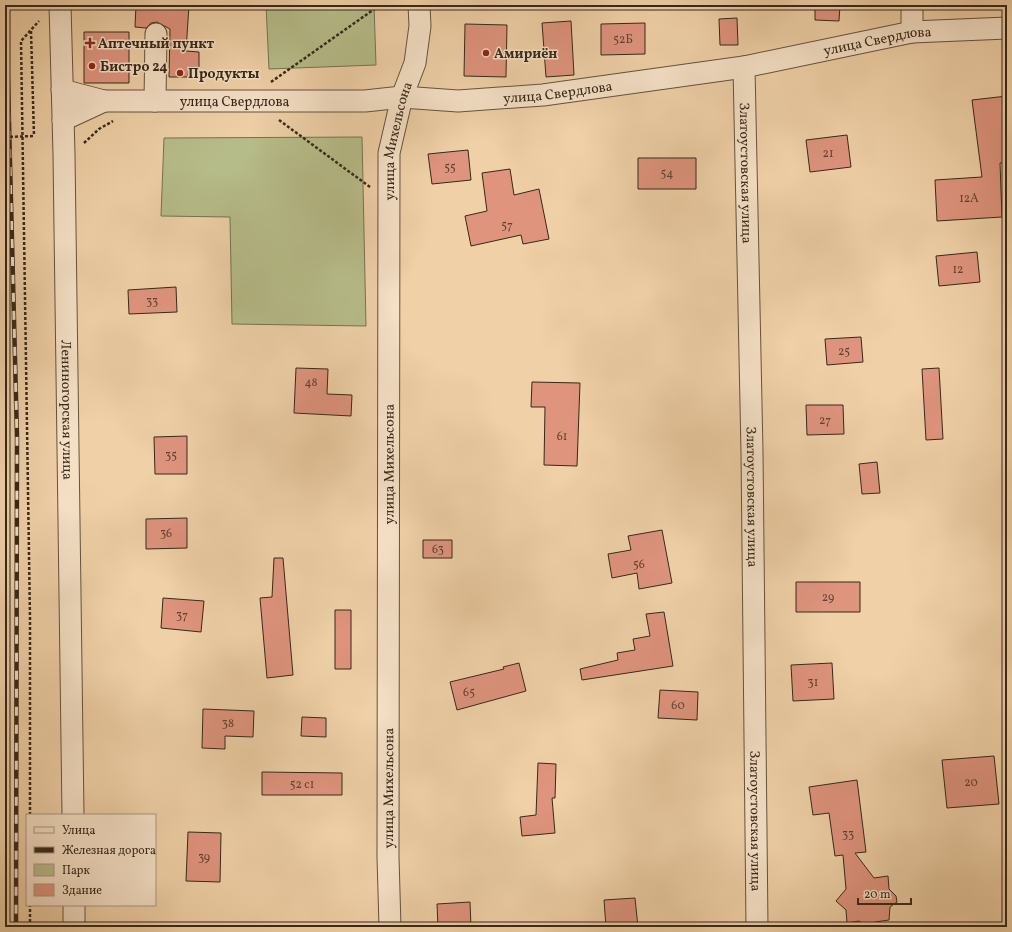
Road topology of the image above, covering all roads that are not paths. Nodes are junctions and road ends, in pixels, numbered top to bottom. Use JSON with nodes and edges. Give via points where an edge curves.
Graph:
{"nodes":[{"id":1,"x":60,"y":5,"type":"edge"},
{"id":2,"x":419,"y":5,"type":"edge"},
{"id":3,"x":912,"y":5,"type":"edge"},
{"id":4,"x":1007,"y":28,"type":"edge"},
{"id":5,"x":912,"y":32,"type":"junction"},
{"id":6,"x":156,"y":34,"type":"dead end"},
{"id":7,"x":744,"y":67,"type":"junction"},
{"id":8,"x":62,"y":90,"type":"junction"},
{"id":9,"x":402,"y":98,"type":"junction"},
{"id":10,"x":104,"y":101,"type":"junction"},
{"id":11,"x":155,"y":101,"type":"junction"},
{"id":12,"x":63,"y":120,"type":"junction"},
{"id":13,"x":73,"y":814,"type":"edge"},
{"id":14,"x":74,"y":906,"type":"edge"},
{"id":15,"x":74,"y":927,"type":"edge"},
{"id":16,"x":390,"y":927,"type":"edge"},
{"id":17,"x":757,"y":927,"type":"edge"}],
"edges":[{"from":1,"to":8,"type":"street","name":"Лениногорская улица"},
{"from":2,"to":9,"type":"street","name":"улица Михельсона","via":[[420,26],[415,63]]},
{"from":3,"to":5,"type":"street"},
{"from":4,"to":5,"type":"street","name":"улица Свердлова"},
{"from":5,"to":7,"type":"street","name":"улица Свердлова"},
{"from":6,"to":11,"type":"street"},
{"from":7,"to":9,"type":"street","name":"улица Свердлова","via":[[543,95],[458,101]]},
{"from":7,"to":17,"type":"street","name":"Златоустовская улица","via":[[752,452]]},
{"from":8,"to":10,"type":"street","name":"улица Свердлова"},
{"from":8,"to":12,"type":"street","name":"Лениногорская улица"},
{"from":9,"to":11,"type":"street","name":"улица Свердлова","via":[[364,101]]},
{"from":9,"to":16,"type":"street","name":"улица Михельсона","via":[[389,153]]},
{"from":10,"to":11,"type":"street","name":"улица Свердлова"},
{"from":10,"to":12,"type":"street","name":"улица Свердлова"},
{"from":12,"to":13,"type":"street","name":"Лениногорская улица"},
{"from":14,"to":15,"type":"street"}]}
